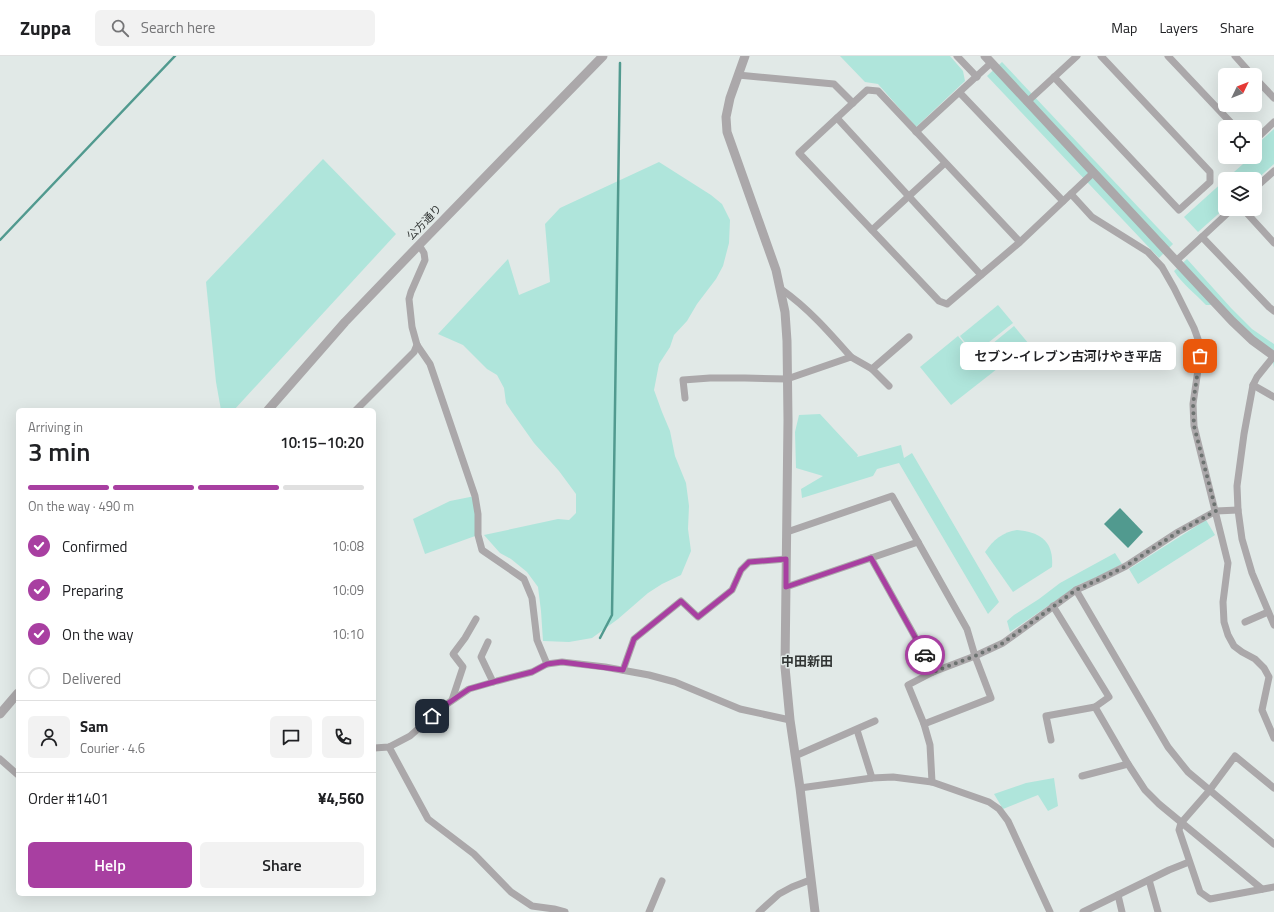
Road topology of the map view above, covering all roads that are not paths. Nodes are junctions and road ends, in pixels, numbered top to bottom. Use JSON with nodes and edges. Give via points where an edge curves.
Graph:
{"nodes":[{"id":1,"x":603,"y":56,"type":"edge"},
{"id":2,"x":744,"y":56,"type":"edge"},
{"id":3,"x":957,"y":56,"type":"edge"},
{"id":4,"x":984,"y":56,"type":"edge"},
{"id":5,"x":1077,"y":56,"type":"edge"},
{"id":6,"x":1101,"y":56,"type":"edge"},
{"id":7,"x":1168,"y":56,"type":"edge"},
{"id":8,"x":1235,"y":56,"type":"edge"},
{"id":9,"x":991,"y":63,"type":"junction"},
{"id":10,"x":1246,"y":68,"type":"edge"},
{"id":11,"x":738,"y":75,"type":"junction"},
{"id":12,"x":976,"y":77,"type":"junction"},
{"id":13,"x":1054,"y":77,"type":"junction"},
{"id":14,"x":1262,"y":85,"type":"edge"},
{"id":15,"x":960,"y":93,"type":"junction"},
{"id":16,"x":1274,"y":98,"type":"edge"},
{"id":17,"x":1027,"y":102,"type":"junction"},
{"id":18,"x":853,"y":103,"type":"junction"},
{"id":19,"x":836,"y":118,"type":"junction"},
{"id":20,"x":1228,"y":120,"type":"edge"},
{"id":21,"x":1274,"y":122,"type":"edge"},
{"id":22,"x":916,"y":132,"type":"junction"},
{"id":23,"x":1262,"y":133,"type":"edge"},
{"id":24,"x":945,"y":163,"type":"junction"},
{"id":25,"x":1274,"y":171,"type":"edge"},
{"id":26,"x":1093,"y":173,"type":"junction"},
{"id":27,"x":1262,"y":182,"type":"edge"},
{"id":28,"x":1071,"y":194,"type":"junction"},
{"id":29,"x":908,"y":196,"type":"junction"},
{"id":30,"x":1063,"y":201,"type":"junction"},
{"id":31,"x":1224,"y":216,"type":"edge"},
{"id":32,"x":1249,"y":216,"type":"edge"},
{"id":33,"x":872,"y":230,"type":"junction"},
{"id":34,"x":1202,"y":237,"type":"junction"},
{"id":35,"x":1020,"y":242,"type":"junction"},
{"id":36,"x":1274,"y":243,"type":"edge"},
{"id":37,"x":419,"y":245,"type":"junction"},
{"id":38,"x":1176,"y":261,"type":"junction"},
{"id":39,"x":981,"y":275,"type":"junction"},
{"id":40,"x":781,"y":289,"type":"junction"},
{"id":41,"x":1274,"y":311,"type":"edge"},
{"id":42,"x":909,"y":337,"type":"dead end"},
{"id":43,"x":417,"y":345,"type":"junction"},
{"id":44,"x":1274,"y":356,"type":"edge"},
{"id":45,"x":851,"y":357,"type":"junction"},
{"id":46,"x":872,"y":369,"type":"junction"},
{"id":47,"x":788,"y":380,"type":"junction"},
{"id":48,"x":1252,"y":385,"type":"junction"},
{"id":49,"x":889,"y":386,"type":"dead end"},
{"id":50,"x":1274,"y":397,"type":"edge"},
{"id":51,"x":684,"y":398,"type":"dead end"},
{"id":52,"x":270,"y":408,"type":"edge"},
{"id":53,"x":358,"y":408,"type":"edge"},
{"id":54,"x":1238,"y":510,"type":"junction"},
{"id":55,"x":1216,"y":511,"type":"junction"},
{"id":56,"x":787,"y":532,"type":"junction"},
{"id":57,"x":918,"y":542,"type":"junction"},
{"id":58,"x":871,"y":558,"type":"junction"},
{"id":59,"x":786,"y":559,"type":"junction"},
{"id":60,"x":786,"y":587,"type":"junction"},
{"id":61,"x":1076,"y":590,"type":"junction"},
{"id":62,"x":1053,"y":606,"type":"junction"},
{"id":63,"x":1268,"y":612,"type":"junction"},
{"id":64,"x":476,"y":619,"type":"dead end"},
{"id":65,"x":1245,"y":622,"type":"dead end"},
{"id":66,"x":1274,"y":625,"type":"edge"},
{"id":67,"x":488,"y":642,"type":"dead end"},
{"id":68,"x":975,"y":656,"type":"junction"},
{"id":69,"x":547,"y":664,"type":"junction"},
{"id":70,"x":623,"y":670,"type":"junction"},
{"id":71,"x":933,"y":672,"type":"junction"},
{"id":72,"x":493,"y":682,"type":"junction"},
{"id":73,"x":16,"y":695,"type":"edge"},
{"id":74,"x":452,"y":700,"type":"junction"},
{"id":75,"x":1096,"y":707,"type":"junction"},
{"id":76,"x":0,"y":714,"type":"edge"},
{"id":77,"x":790,"y":720,"type":"junction"},
{"id":78,"x":875,"y":721,"type":"dead end"},
{"id":79,"x":924,"y":724,"type":"junction"},
{"id":80,"x":857,"y":730,"type":"junction"},
{"id":81,"x":1274,"y":738,"type":"edge"},
{"id":82,"x":1051,"y":740,"type":"dead end"},
{"id":83,"x":388,"y":747,"type":"junction"},
{"id":84,"x":376,"y":748,"type":"edge"},
{"id":85,"x":795,"y":756,"type":"junction"},
{"id":86,"x":0,"y":759,"type":"edge"},
{"id":87,"x":1128,"y":764,"type":"junction"},
{"id":88,"x":16,"y":773,"type":"edge"},
{"id":89,"x":1082,"y":776,"type":"dead end"},
{"id":90,"x":872,"y":778,"type":"junction"},
{"id":91,"x":932,"y":782,"type":"junction"},
{"id":92,"x":800,"y":788,"type":"junction"},
{"id":93,"x":1274,"y":788,"type":"edge"},
{"id":94,"x":1209,"y":791,"type":"junction"},
{"id":95,"x":1181,"y":822,"type":"junction"},
{"id":96,"x":1274,"y":844,"type":"edge"},
{"id":97,"x":1189,"y":862,"type":"junction"},
{"id":98,"x":810,"y":880,"type":"junction"},
{"id":99,"x":1149,"y":880,"type":"junction"},
{"id":100,"x":662,"y":881,"type":"dead end"},
{"id":101,"x":1274,"y":887,"type":"edge"},
{"id":102,"x":1262,"y":889,"type":"junction"},
{"id":103,"x":1118,"y":895,"type":"junction"},
{"id":104,"x":1086,"y":911,"type":"edge"},
{"id":105,"x":565,"y":912,"type":"edge"},
{"id":106,"x":649,"y":912,"type":"edge"},
{"id":107,"x":758,"y":912,"type":"edge"},
{"id":108,"x":815,"y":912,"type":"edge"},
{"id":109,"x":1050,"y":912,"type":"edge"},
{"id":110,"x":1122,"y":912,"type":"edge"},
{"id":111,"x":1158,"y":912,"type":"edge"}],
"edges":[{"from":1,"to":37,"type":"street","name":"公方通り"},
{"from":2,"to":11,"type":"street"},
{"from":3,"to":12,"type":"street"},
{"from":4,"to":9,"type":"street"},
{"from":5,"to":13,"type":"street"},
{"from":6,"to":13,"type":"street","via":[[1210,172],[1210,182],[1179,210]]},
{"from":7,"to":20,"type":"street"},
{"from":8,"to":10,"type":"street"},
{"from":9,"to":12,"type":"street"},
{"from":9,"to":17,"type":"street"},
{"from":11,"to":18,"type":"street","via":[[834,84]]},
{"from":11,"to":40,"type":"street","via":[[730,98],[726,132]]},
{"from":12,"to":15,"type":"street"},
{"from":13,"to":17,"type":"street"},
{"from":14,"to":16,"type":"street"},
{"from":15,"to":22,"type":"street"},
{"from":15,"to":30,"type":"street"},
{"from":17,"to":26,"type":"street"},
{"from":18,"to":19,"type":"street"},
{"from":18,"to":22,"type":"street","via":[[867,90],[878,91]]},
{"from":19,"to":29,"type":"street"},
{"from":19,"to":33,"type":"street","via":[[799,153]]},
{"from":21,"to":23,"type":"street"},
{"from":22,"to":24,"type":"street"},
{"from":24,"to":29,"type":"street"},
{"from":24,"to":35,"type":"street"},
{"from":25,"to":27,"type":"street"},
{"from":26,"to":28,"type":"street"},
{"from":26,"to":38,"type":"street"},
{"from":28,"to":30,"type":"street"},
{"from":28,"to":55,"type":"street","via":[[1092,216],[1148,252],[1162,267],[1194,328],[1200,356],[1193,404],[1194,426]]},
{"from":29,"to":33,"type":"street"},
{"from":29,"to":39,"type":"street"},
{"from":30,"to":35,"type":"street"},
{"from":31,"to":34,"type":"street"},
{"from":32,"to":36,"type":"street"},
{"from":33,"to":39,"type":"street","via":[[939,301],[947,304]]},
{"from":34,"to":38,"type":"street"},
{"from":34,"to":41,"type":"street"},
{"from":35,"to":39,"type":"street"},
{"from":37,"to":43,"type":"street","via":[[425,260],[409,299]]},
{"from":37,"to":52,"type":"street","name":"公方通り"},
{"from":38,"to":44,"type":"street","via":[[1232,321]]},
{"from":40,"to":45,"type":"street","via":[[798,300]]},
{"from":40,"to":47,"type":"street","via":[[785,312]]},
{"from":42,"to":46,"type":"street"},
{"from":43,"to":53,"type":"street","via":[[414,352]]},
{"from":43,"to":69,"type":"street","via":[[430,364],[475,496],[478,535],[482,550],[524,579],[532,598],[537,640]]},
{"from":44,"to":48,"type":"street"},
{"from":45,"to":46,"type":"street"},
{"from":45,"to":47,"type":"street"},
{"from":46,"to":49,"type":"street"},
{"from":47,"to":51,"type":"street","via":[[684,380]]},
{"from":47,"to":56,"type":"street"},
{"from":48,"to":50,"type":"street"},
{"from":48,"to":54,"type":"street","via":[[1237,486]]},
{"from":54,"to":55,"type":"street"},
{"from":54,"to":63,"type":"street","via":[[1242,539],[1252,574]]},
{"from":55,"to":61,"type":"street","via":[[1126,566]]},
{"from":55,"to":81,"type":"street","via":[[1228,563],[1223,602],[1224,622],[1234,646],[1255,660],[1269,677],[1262,710]]},
{"from":56,"to":57,"type":"street","via":[[892,496]]},
{"from":56,"to":59,"type":"street"},
{"from":57,"to":58,"type":"street"},
{"from":57,"to":68,"type":"street","via":[[967,629]]},
{"from":58,"to":60,"type":"street"},
{"from":58,"to":71,"type":"street"},
{"from":59,"to":60,"type":"street"},
{"from":59,"to":70,"type":"street","via":[[749,562],[741,570],[732,590],[698,617],[681,601],[634,639]]},
{"from":60,"to":77,"type":"street","via":[[785,667]]},
{"from":61,"to":62,"type":"street"},
{"from":61,"to":94,"type":"street","via":[[1168,747],[1188,772]]},
{"from":62,"to":68,"type":"street","via":[[1003,643]]},
{"from":62,"to":75,"type":"street","via":[[1109,697]]},
{"from":63,"to":65,"type":"street"},
{"from":63,"to":66,"type":"street"},
{"from":64,"to":74,"type":"street","via":[[453,654],[462,667]]},
{"from":67,"to":72,"type":"street","via":[[481,657]]},
{"from":68,"to":71,"type":"street"},
{"from":68,"to":79,"type":"street","via":[[991,698]]},
{"from":69,"to":70,"type":"street","via":[[562,662]]},
{"from":69,"to":72,"type":"street","via":[[532,672]]},
{"from":70,"to":77,"type":"street","via":[[675,682],[740,708]]},
{"from":71,"to":79,"type":"street","via":[[908,685]]},
{"from":72,"to":74,"type":"street","via":[[469,689]]},
{"from":73,"to":76,"type":"street"},
{"from":74,"to":83,"type":"street","via":[[410,736]]},
{"from":75,"to":82,"type":"street","via":[[1046,716]]},
{"from":75,"to":87,"type":"street"},
{"from":77,"to":85,"type":"street"},
{"from":78,"to":80,"type":"street"},
{"from":79,"to":91,"type":"street","via":[[930,745]]},
{"from":80,"to":85,"type":"street"},
{"from":80,"to":90,"type":"street"},
{"from":83,"to":84,"type":"street"},
{"from":83,"to":105,"type":"street","via":[[428,818],[474,854],[511,892],[532,906]]},
{"from":85,"to":92,"type":"street"},
{"from":86,"to":88,"type":"street"},
{"from":87,"to":89,"type":"street"},
{"from":87,"to":95,"type":"street","via":[[1145,790]]},
{"from":90,"to":91,"type":"street","via":[[893,777]]},
{"from":90,"to":92,"type":"street"},
{"from":91,"to":109,"type":"street","via":[[989,802],[999,809],[1008,821]]},
{"from":92,"to":98,"type":"street"},
{"from":93,"to":94,"type":"street","via":[[1236,756]]},
{"from":94,"to":95,"type":"street"},
{"from":94,"to":96,"type":"street"},
{"from":95,"to":97,"type":"street","via":[[1179,830]]},
{"from":95,"to":102,"type":"street"},
{"from":97,"to":99,"type":"street"},
{"from":97,"to":102,"type":"street","via":[[1200,892],[1210,899]]},
{"from":98,"to":107,"type":"street","via":[[779,894]]},
{"from":98,"to":108,"type":"street"},
{"from":99,"to":103,"type":"street"},
{"from":99,"to":111,"type":"street"},
{"from":100,"to":106,"type":"street"},
{"from":101,"to":102,"type":"street"},
{"from":103,"to":104,"type":"street"},
{"from":103,"to":110,"type":"street"}]}
